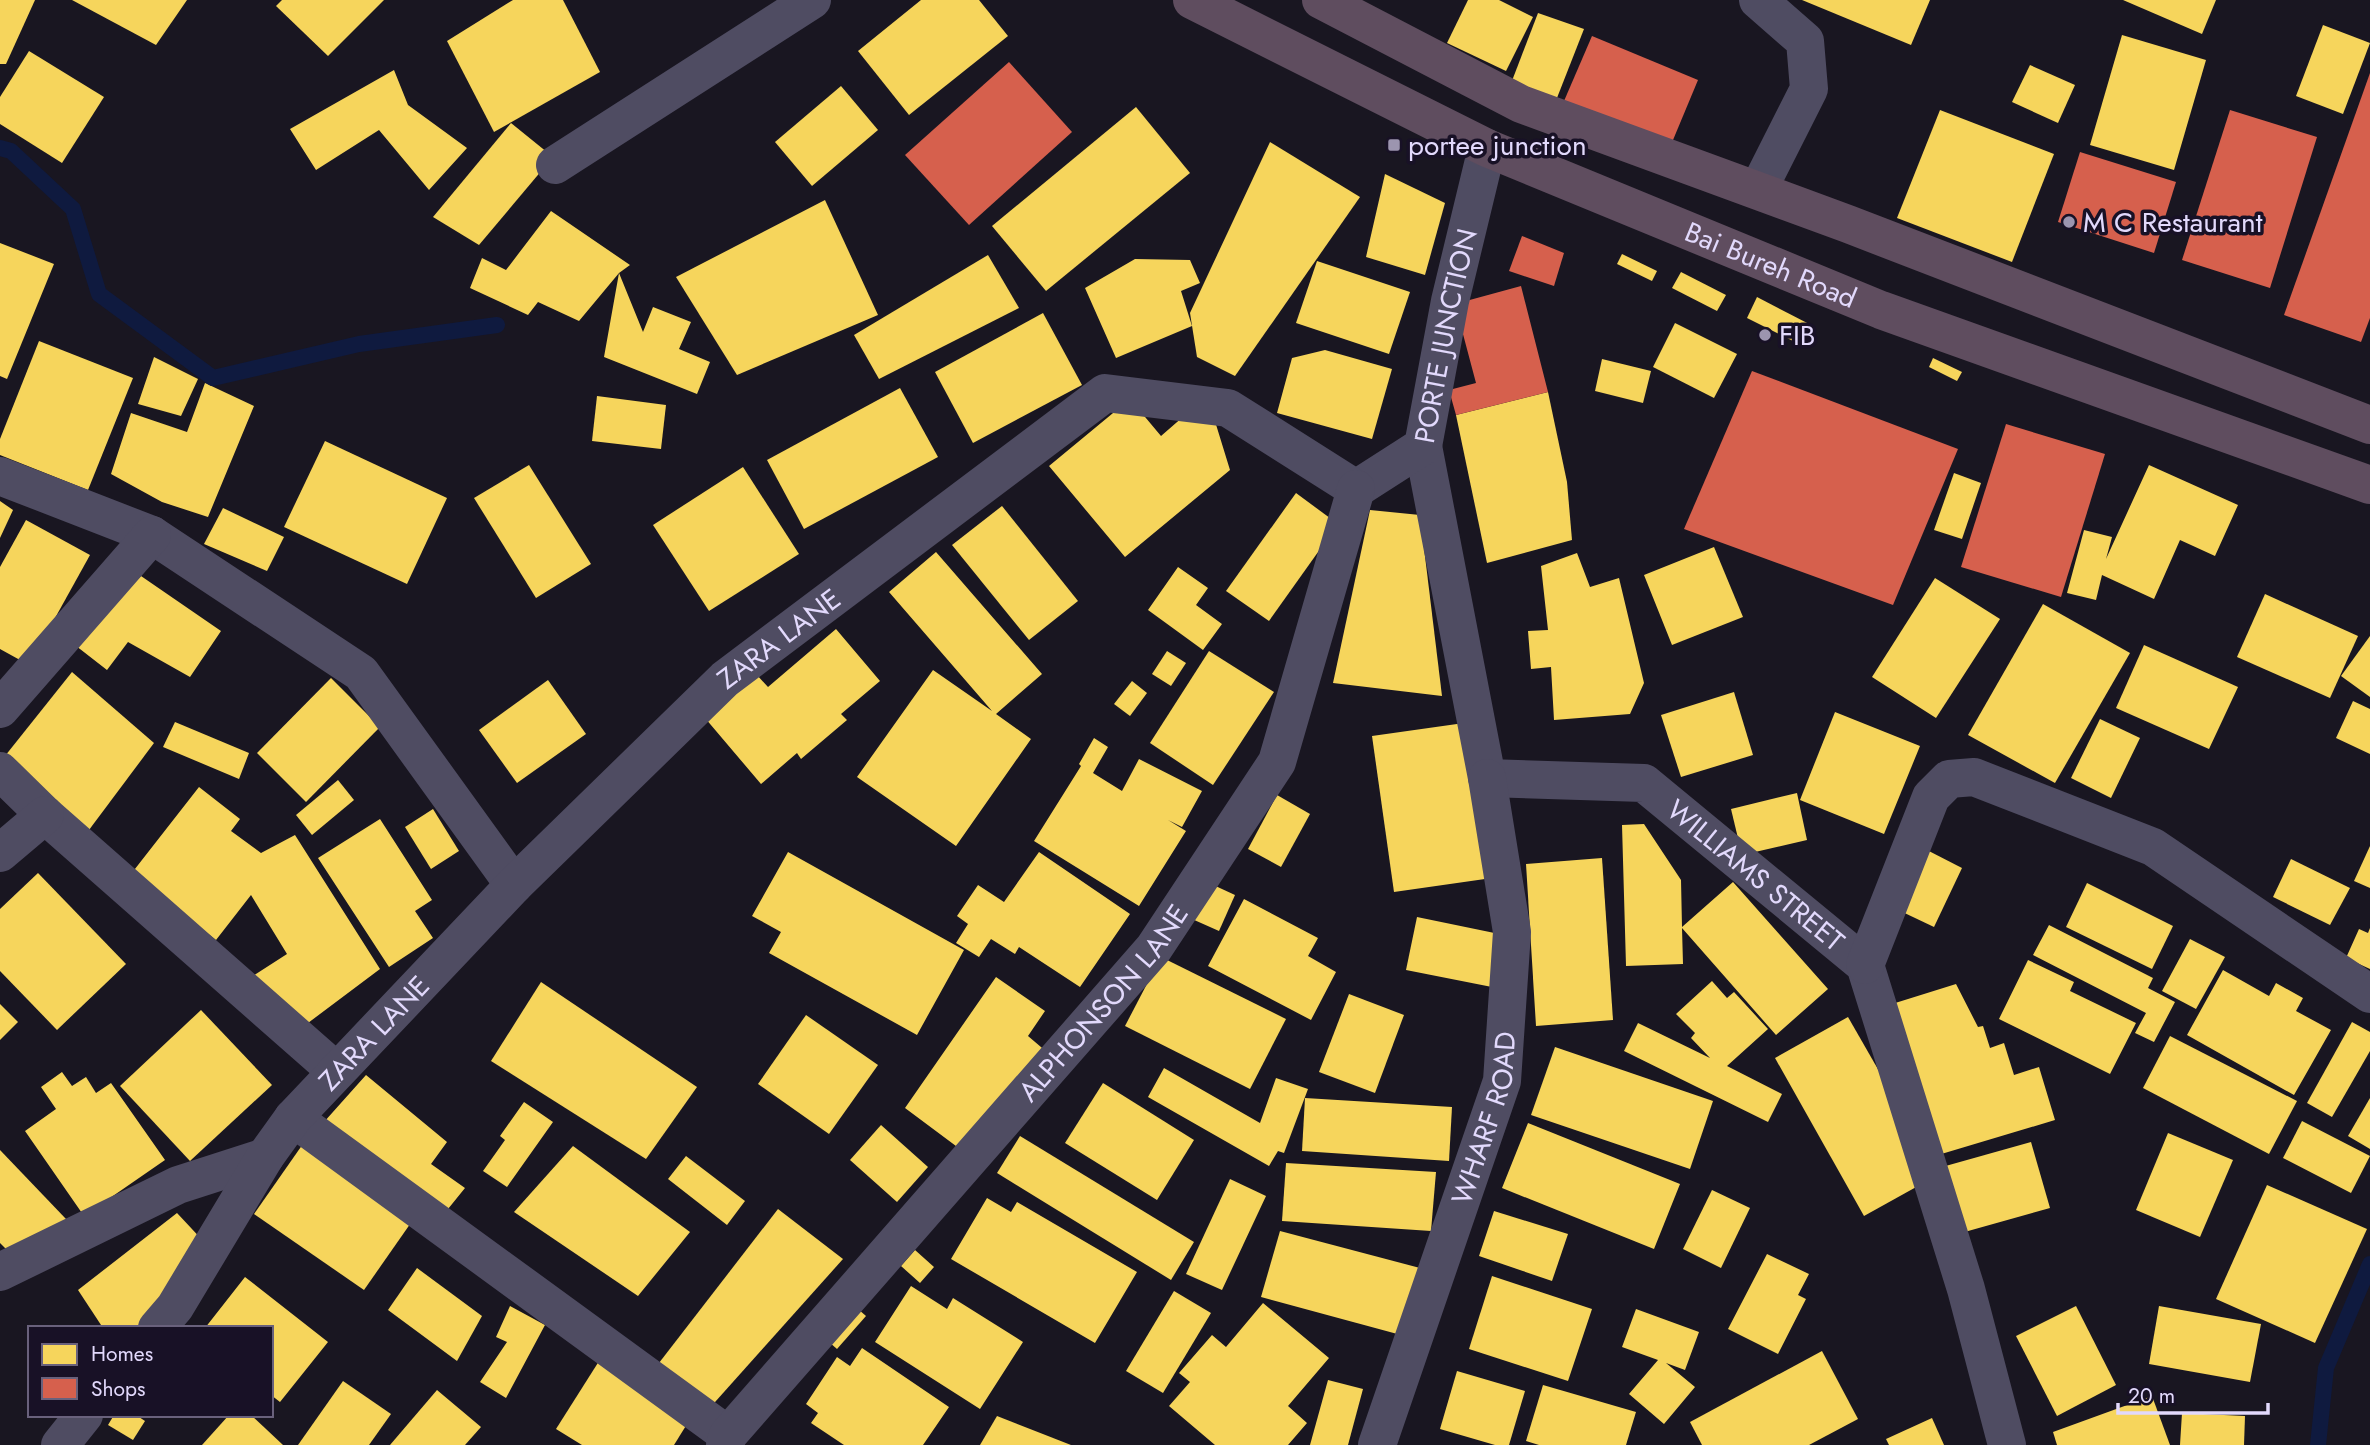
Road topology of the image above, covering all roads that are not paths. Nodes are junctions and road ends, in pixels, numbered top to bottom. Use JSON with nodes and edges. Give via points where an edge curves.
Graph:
{"nodes":[{"id":1,"x":813,"y":0,"type":"edge"},
{"id":2,"x":1192,"y":0,"type":"edge"},
{"id":3,"x":1321,"y":0,"type":"edge"},
{"id":4,"x":1758,"y":0,"type":"edge"},
{"id":5,"x":1487,"y":148,"type":"junction"},
{"id":6,"x":555,"y":165,"type":"dead end"},
{"id":7,"x":1758,"y":190,"type":"junction"},
{"id":8,"x":2370,"y":425,"type":"edge"},
{"id":9,"x":1423,"y":446,"type":"junction"},
{"id":10,"x":0,"y":476,"type":"edge"},
{"id":11,"x":2370,"y":485,"type":"edge"},
{"id":12,"x":1356,"y":489,"type":"junction"},
{"id":13,"x":152,"y":535,"type":"junction"},
{"id":14,"x":0,"y":709,"type":"edge"},
{"id":15,"x":0,"y":771,"type":"edge"},
{"id":16,"x":1487,"y":778,"type":"junction"},
{"id":17,"x":45,"y":815,"type":"junction"},
{"id":18,"x":0,"y":853,"type":"edge"},
{"id":19,"x":514,"y":885,"type":"junction"},
{"id":20,"x":1865,"y":965,"type":"junction"},
{"id":21,"x":2370,"y":994,"type":"edge"},
{"id":22,"x":336,"y":1071,"type":"junction"},
{"id":23,"x":293,"y":1118,"type":"junction"},
{"id":24,"x":265,"y":1157,"type":"junction"},
{"id":25,"x":0,"y":1272,"type":"edge"},
{"id":26,"x":160,"y":1326,"type":"edge"},
{"id":27,"x":82,"y":1417,"type":"edge"},
{"id":28,"x":727,"y":1440,"type":"edge"},
{"id":29,"x":60,"y":1445,"type":"edge"},
{"id":30,"x":1377,"y":1445,"type":"edge"},
{"id":31,"x":2007,"y":1445,"type":"edge"}],
"edges":[{"from":1,"to":6,"type":"street"},
{"from":2,"to":5,"type":"highway","name":"Bai Bureh Road"},
{"from":3,"to":7,"type":"highway","via":[[1521,104]]},
{"from":4,"to":7,"type":"street","via":[[1805,41],[1809,89]]},
{"from":5,"to":9,"type":"street","name":"PORTE JUNCTION","via":[[1450,301]]},
{"from":5,"to":11,"type":"highway","name":"Bai Bureh Road","via":[[1881,310]]},
{"from":7,"to":8,"type":"highway"},
{"from":9,"to":12,"type":"street","name":"PORTE JUNCTION"},
{"from":9,"to":16,"type":"street"},
{"from":10,"to":13,"type":"street"},
{"from":12,"to":19,"type":"street","name":"ZARA LANE","via":[[1228,408],[1105,393],[725,679]]},
{"from":12,"to":28,"type":"street","name":"ALPHONSON LANE","via":[[1277,762],[1154,948]]},
{"from":13,"to":14,"type":"street"},
{"from":13,"to":19,"type":"street","via":[[361,673]]},
{"from":15,"to":17,"type":"street"},
{"from":16,"to":20,"type":"street","name":"WILLIAMS STREET","via":[[1644,783]]},
{"from":16,"to":30,"type":"street","name":"WHARF ROAD","via":[[1512,932],[1502,1081]]},
{"from":17,"to":18,"type":"street"},
{"from":17,"to":22,"type":"street"},
{"from":19,"to":22,"type":"street","name":"ZARA LANE"},
{"from":20,"to":21,"type":"street","via":[[1931,797],[1949,779],[1974,777],[2153,847]]},
{"from":20,"to":31,"type":"street","name":"WILLIAMS STREET","via":[[1966,1289]]},
{"from":22,"to":23,"type":"street","name":"ZARA LANE"},
{"from":23,"to":24,"type":"street","name":"ZARA LANE"},
{"from":23,"to":28,"type":"street"},
{"from":24,"to":25,"type":"street","via":[[178,1185]]},
{"from":24,"to":26,"type":"street","name":"ZARA LANE"},
{"from":27,"to":29,"type":"street"}]}
